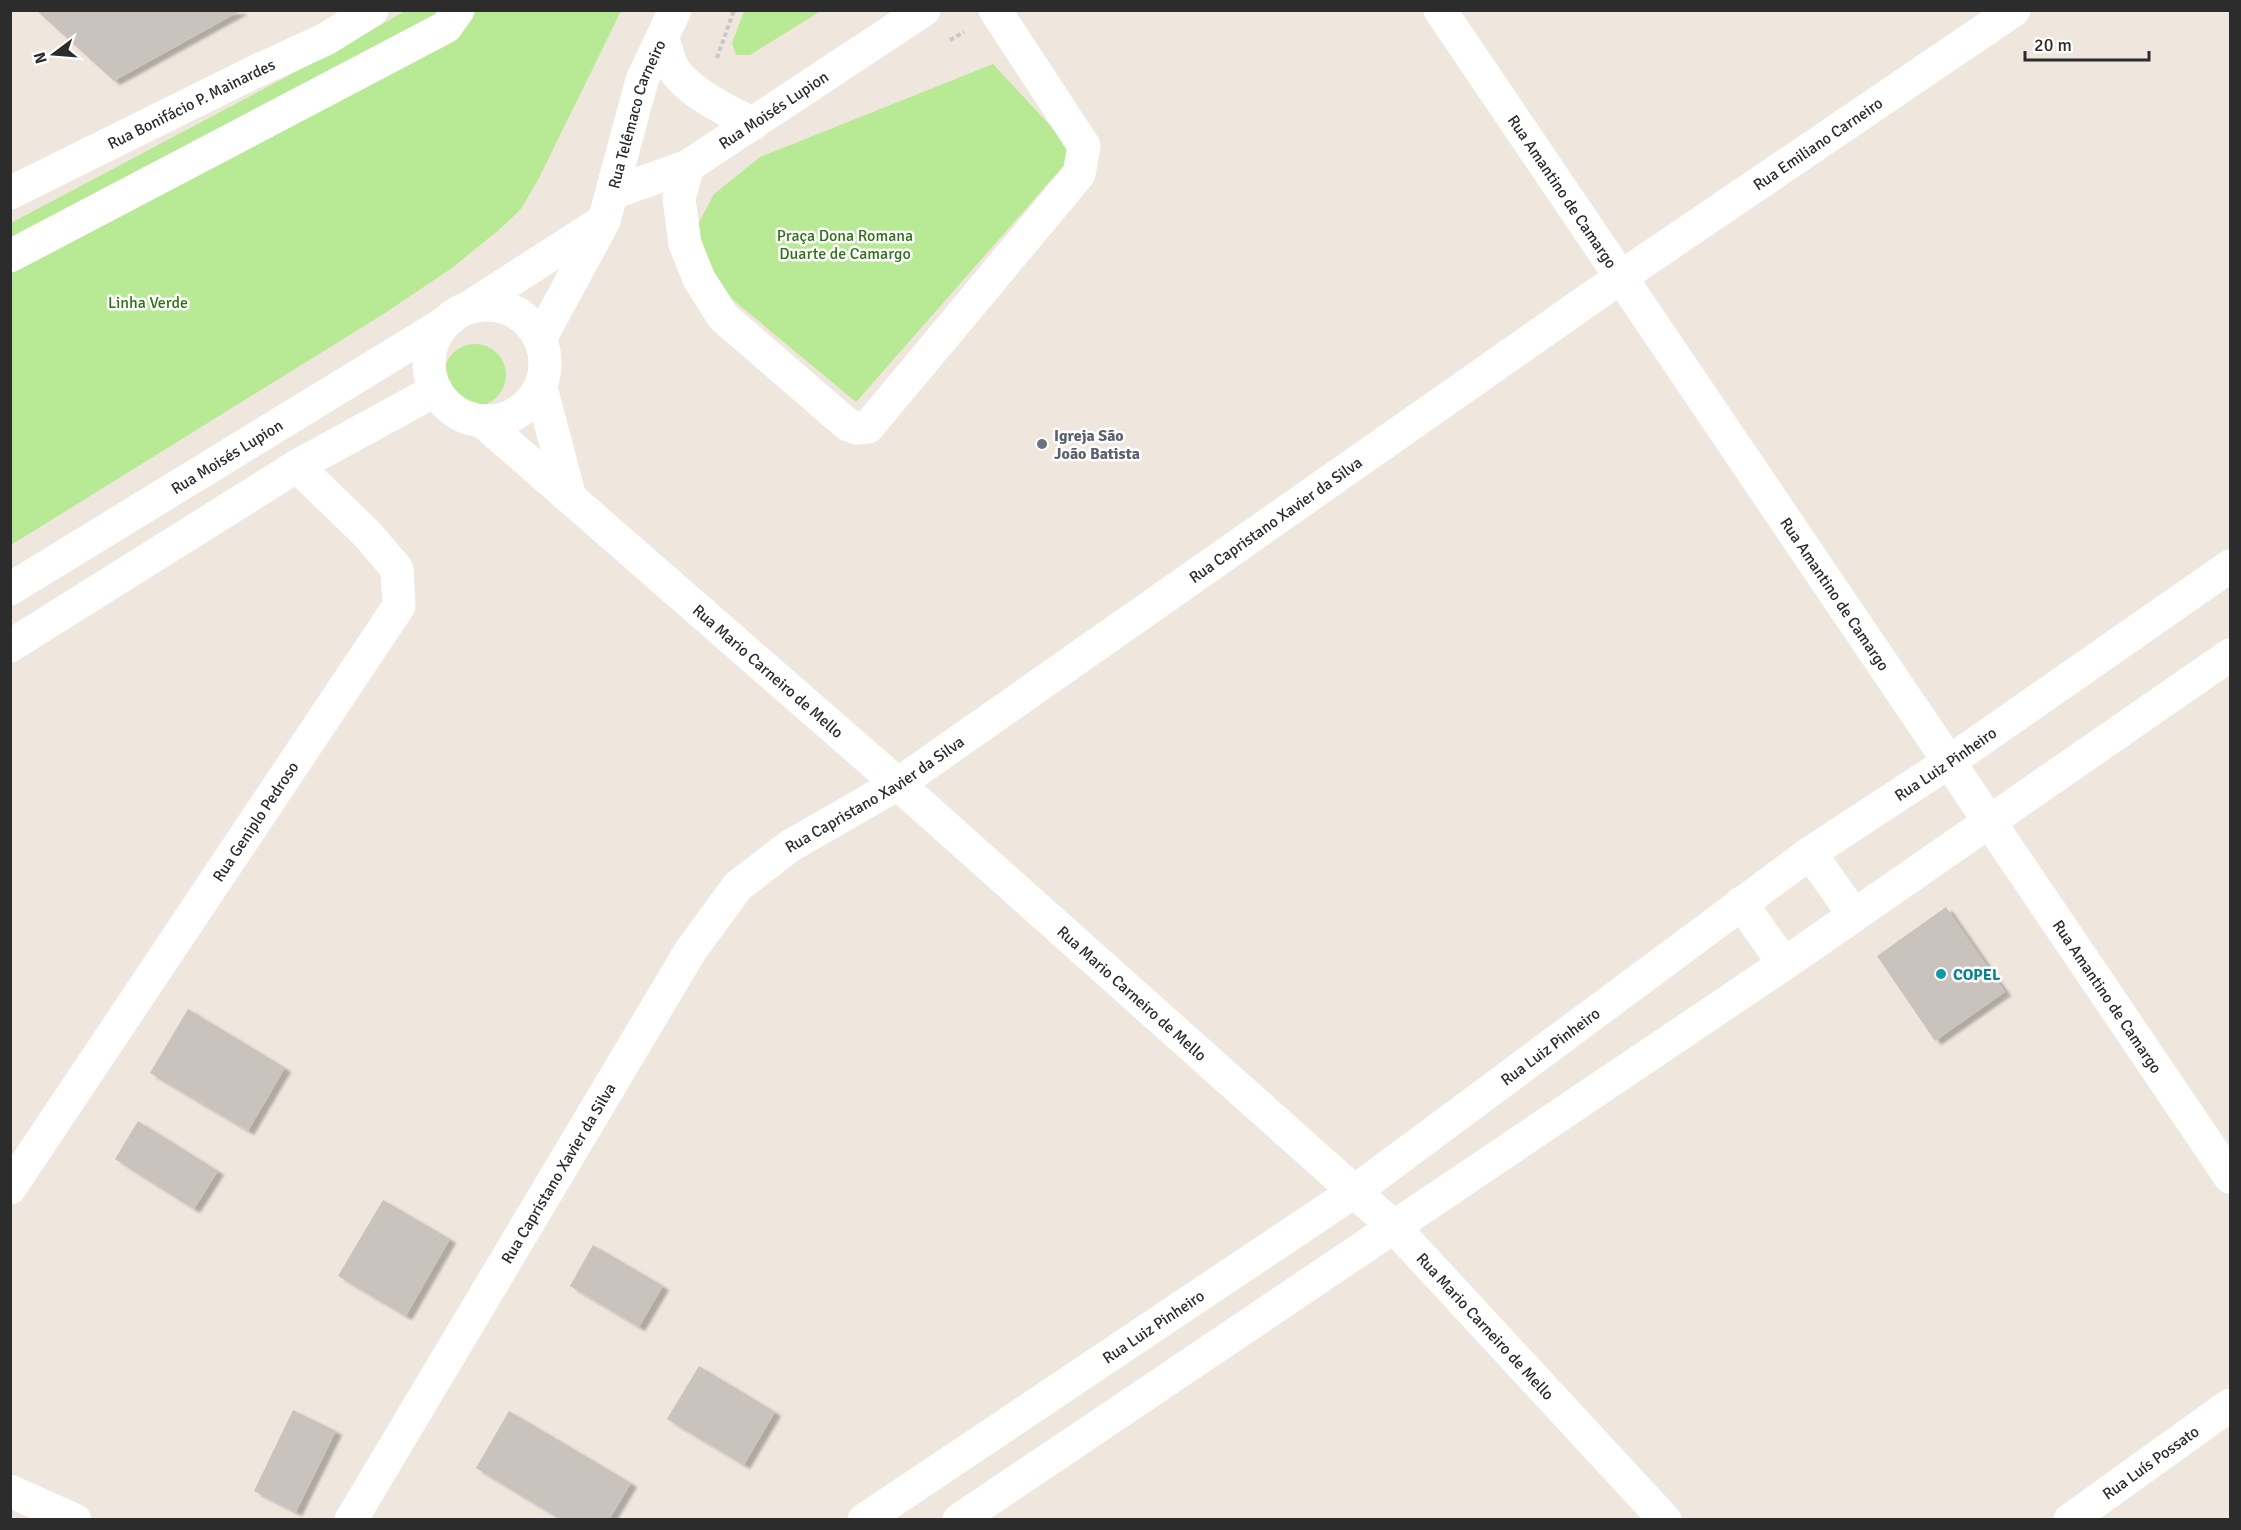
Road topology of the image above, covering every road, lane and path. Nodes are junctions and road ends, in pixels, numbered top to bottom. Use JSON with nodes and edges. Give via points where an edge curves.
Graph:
{"nodes":[{"id":1,"x":372,"y":10,"type":"edge"},
{"id":2,"x":458,"y":10,"type":"edge"},
{"id":3,"x":734,"y":10,"type":"edge"},
{"id":4,"x":924,"y":10,"type":"edge"},
{"id":5,"x":995,"y":10,"type":"edge"},
{"id":6,"x":1440,"y":10,"type":"edge"},
{"id":7,"x":2014,"y":10,"type":"edge"},
{"id":8,"x":669,"y":25,"type":"edge"},
{"id":9,"x":715,"y":61,"type":"dead end"},
{"id":10,"x":753,"y":124,"type":"junction"},
{"id":11,"x":688,"y":166,"type":"junction"},
{"id":12,"x":10,"y":193,"type":"edge"},
{"id":13,"x":608,"y":207,"type":"junction"},
{"id":14,"x":10,"y":256,"type":"edge"},
{"id":15,"x":1621,"y":277,"type":"junction"},
{"id":16,"x":471,"y":306,"type":"junction"},
{"id":17,"x":443,"y":324,"type":"junction"},
{"id":18,"x":540,"y":339,"type":"junction"},
{"id":19,"x":541,"y":388,"type":"junction"},
{"id":20,"x":436,"y":390,"type":"junction"},
{"id":21,"x":482,"y":421,"type":"junction"},
{"id":22,"x":297,"y":466,"type":"junction"},
{"id":23,"x":570,"y":497,"type":"junction"},
{"id":24,"x":2230,"y":567,"type":"edge"},
{"id":25,"x":10,"y":589,"type":"edge"},
{"id":26,"x":10,"y":646,"type":"edge"},
{"id":27,"x":2230,"y":655,"type":"edge"},
{"id":28,"x":1949,"y":762,"type":"junction"},
{"id":29,"x":898,"y":784,"type":"junction"},
{"id":30,"x":1989,"y":820,"type":"junction"},
{"id":31,"x":1810,"y":853,"type":"junction"},
{"id":32,"x":1741,"y":903,"type":"junction"},
{"id":33,"x":1854,"y":915,"type":"junction"},
{"id":34,"x":1784,"y":964,"type":"junction"},
{"id":35,"x":2230,"y":1177,"type":"edge"},
{"id":36,"x":10,"y":1188,"type":"edge"},
{"id":37,"x":1355,"y":1191,"type":"junction"},
{"id":38,"x":1392,"y":1226,"type":"junction"},
{"id":39,"x":1215,"y":1285,"type":"junction"},
{"id":40,"x":1247,"y":1324,"type":"junction"},
{"id":41,"x":2230,"y":1405,"type":"edge"},
{"id":42,"x":10,"y":1491,"type":"edge"},
{"id":43,"x":75,"y":1520,"type":"edge"},
{"id":44,"x":351,"y":1520,"type":"edge"},
{"id":45,"x":864,"y":1520,"type":"edge"},
{"id":46,"x":959,"y":1520,"type":"edge"},
{"id":47,"x":1665,"y":1520,"type":"edge"},
{"id":48,"x":2070,"y":1520,"type":"edge"}],
"edges":[{"from":1,"to":12,"type":"street","name":"Rua Bonifácio P. Mainardes","via":[[326,39]]},
{"from":2,"to":14,"type":"street","via":[[446,27]]},
{"from":3,"to":9,"type":"path"},
{"from":4,"to":10,"type":"street","name":"Rua Moisés Lupion"},
{"from":5,"to":11,"type":"street","via":[[1084,146],[1080,174],[868,427],[848,425],[723,317],[699,279],[685,244],[679,199]]},
{"from":6,"to":15,"type":"street","name":"Rua Amantino de Camargo"},
{"from":7,"to":15,"type":"street","name":"Rua Emiliano Carneiro"},
{"from":8,"to":10,"type":"street","via":[[673,68],[711,103]]},
{"from":8,"to":13,"type":"street","name":"Rua Telêmaco Carneiro","via":[[642,80]]},
{"from":10,"to":11,"type":"street","name":"Rua Moisés Lupion"},
{"from":11,"to":13,"type":"street","name":"Rua Moisés Lupion"},
{"from":13,"to":16,"type":"street","name":"Rua Moisés Lupion"},
{"from":13,"to":18,"type":"street"},
{"from":15,"to":28,"type":"street","name":"Rua Amantino de Camargo"},
{"from":15,"to":29,"type":"street","name":"Rua Capristano Xavier da Silva"},
{"from":16,"to":17,"type":"street"},
{"from":16,"to":18,"type":"street","via":[[494,304],[516,311],[533,325]]},
{"from":17,"to":20,"type":"street","via":[[432,345],[429,368]]},
{"from":17,"to":25,"type":"street","name":"Rua Moisés Lupion"},
{"from":18,"to":19,"type":"street","via":[[546,367]]},
{"from":19,"to":21,"type":"street","via":[[514,415]]},
{"from":19,"to":23,"type":"street"},
{"from":20,"to":21,"type":"street","via":[[451,408]]},
{"from":20,"to":22,"type":"street"},
{"from":21,"to":23,"type":"street","name":"Rua Mario Carneiro de Mello"},
{"from":22,"to":26,"type":"street"},
{"from":22,"to":36,"type":"street","name":"Rua Geniplo Pedroso","via":[[398,569],[399,606]]},
{"from":23,"to":29,"type":"street","name":"Rua Mario Carneiro de Mello"},
{"from":24,"to":28,"type":"street","name":"Rua Luiz Pinheiro"},
{"from":27,"to":30,"type":"street"},
{"from":28,"to":30,"type":"street","name":"Rua Amantino de Camargo"},
{"from":28,"to":31,"type":"street","name":"Rua Luiz Pinheiro"},
{"from":29,"to":37,"type":"street","name":"Rua Mario Carneiro de Mello"},
{"from":29,"to":44,"type":"street","name":"Rua Capristano Xavier da Silva","via":[[790,846],[731,895],[685,960]]},
{"from":30,"to":33,"type":"street"},
{"from":30,"to":35,"type":"street","name":"Rua Amantino de Camargo"},
{"from":31,"to":32,"type":"street","name":"Rua Luiz Pinheiro"},
{"from":31,"to":33,"type":"street"},
{"from":32,"to":34,"type":"street"},
{"from":32,"to":37,"type":"street","name":"Rua Luiz Pinheiro"},
{"from":33,"to":34,"type":"street"},
{"from":34,"to":38,"type":"street"},
{"from":37,"to":38,"type":"street","name":"Rua Mario Carneiro de Mello"},
{"from":37,"to":39,"type":"street","name":"Rua Luiz Pinheiro"},
{"from":38,"to":40,"type":"street"},
{"from":38,"to":47,"type":"street","name":"Rua Mario Carneiro de Mello"},
{"from":39,"to":40,"type":"street"},
{"from":39,"to":45,"type":"street","name":"Rua Luiz Pinheiro"},
{"from":40,"to":46,"type":"street"},
{"from":41,"to":48,"type":"street","name":"Rua Luís Possato"},
{"from":42,"to":43,"type":"street"}]}
